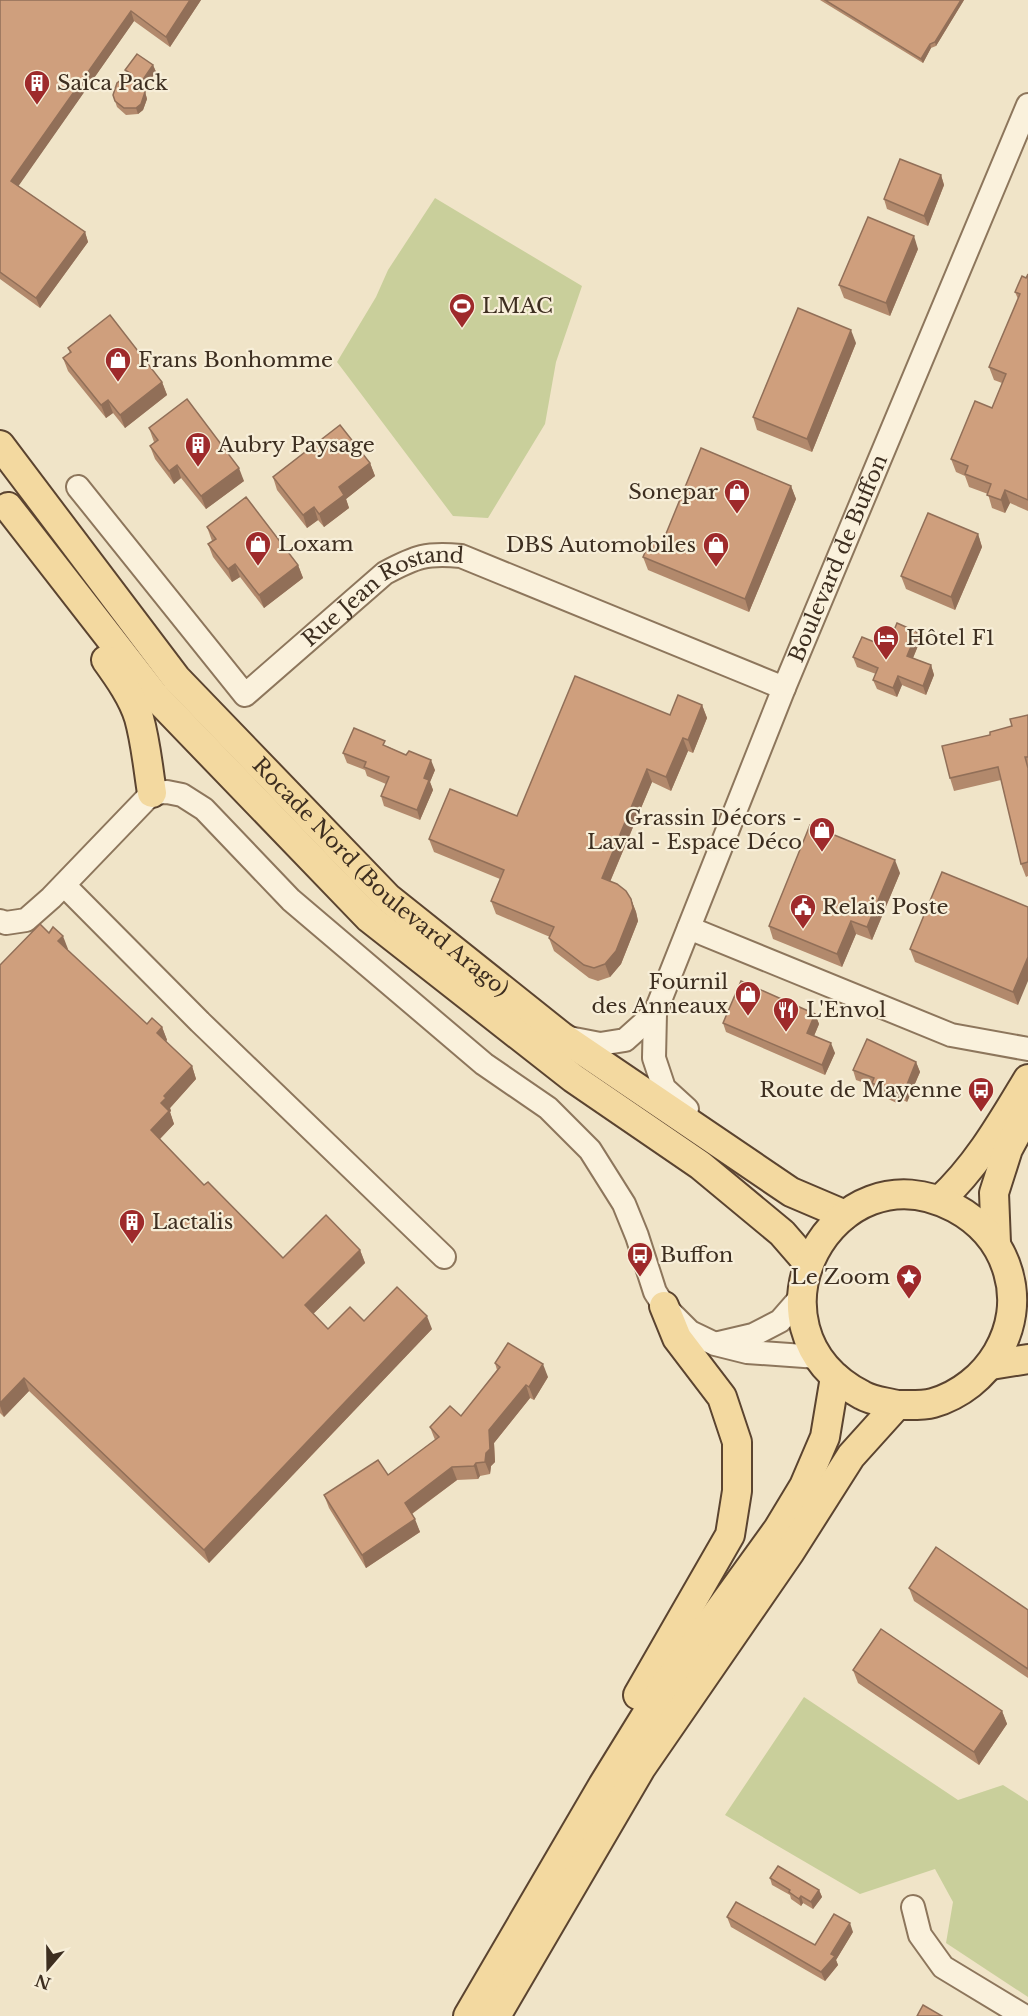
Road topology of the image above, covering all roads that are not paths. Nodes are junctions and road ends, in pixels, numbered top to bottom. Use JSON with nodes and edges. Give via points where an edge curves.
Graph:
{"nodes":[{"id":1,"x":1028,"y":105,"type":"edge"},
{"id":2,"x":0,"y":445,"type":"edge"},
{"id":3,"x":78,"y":487,"type":"dead end"},
{"id":4,"x":4,"y":501,"type":"edge"},
{"id":5,"x":784,"y":688,"type":"junction"},
{"id":6,"x":152,"y":793,"type":"junction"},
{"id":7,"x":64,"y":885,"type":"junction"},
{"id":8,"x":0,"y":921,"type":"edge"},
{"id":9,"x":689,"y":928,"type":"junction"},
{"id":10,"x":655,"y":1013,"type":"junction"},
{"id":11,"x":561,"y":1036,"type":"junction"},
{"id":12,"x":1028,"y":1049,"type":"edge"},
{"id":13,"x":1028,"y":1079,"type":"edge"},
{"id":14,"x":1028,"y":1112,"type":"edge"},
{"id":15,"x":741,"y":1159,"type":"junction"},
{"id":16,"x":940,"y":1200,"type":"junction"},
{"id":17,"x":845,"y":1215,"type":"junction"},
{"id":18,"x":996,"y":1243,"type":"junction"},
{"id":19,"x":444,"y":1257,"type":"dead end"},
{"id":20,"x":808,"y":1263,"type":"junction"},
{"id":21,"x":1019,"y":1285,"type":"edge"},
{"id":22,"x":801,"y":1297,"type":"junction"},
{"id":23,"x":664,"y":1306,"type":"junction"},
{"id":24,"x":715,"y":1344,"type":"junction"},
{"id":25,"x":1028,"y":1359,"type":"edge"},
{"id":26,"x":991,"y":1365,"type":"junction"},
{"id":27,"x":826,"y":1367,"type":"junction"},
{"id":28,"x":897,"y":1405,"type":"junction"},
{"id":29,"x":603,"y":1785,"type":"junction"},
{"id":30,"x":913,"y":1907,"type":"dead end"},
{"id":31,"x":468,"y":2016,"type":"edge"},
{"id":32,"x":496,"y":2016,"type":"edge"},
{"id":33,"x":1024,"y":2016,"type":"edge"}],
"edges":[{"from":1,"to":5,"type":"street","name":"Boulevard de Buffon"},
{"from":2,"to":11,"type":"main road","name":"Rocade Nord (Boulevard Arago)","via":[[176,678],[388,898]]},
{"from":3,"to":5,"type":"street","name":"Rue Jean Rostand","via":[[245,695],[385,573],[409,560],[433,554],[461,556]]},
{"from":4,"to":6,"type":"main road","via":[[60,595],[121,681],[139,716]]},
{"from":4,"to":20,"type":"main road","via":[[155,696],[369,918],[573,1078],[700,1165],[782,1233]]},
{"from":5,"to":9,"type":"street","name":"Boulevard de Buffon"},
{"from":6,"to":7,"type":"street"},
{"from":6,"to":23,"type":"street","via":[[182,795],[204,809],[291,900],[484,1064],[548,1108],[590,1150],[624,1204],[649,1277]]},
{"from":7,"to":8,"type":"street","via":[[26,920]]},
{"from":7,"to":19,"type":"street"},
{"from":9,"to":10,"type":"street","name":"Boulevard de Buffon"},
{"from":9,"to":12,"type":"street","via":[[951,1035]]},
{"from":10,"to":11,"type":"street","via":[[625,1040],[600,1044]]},
{"from":10,"to":15,"type":"street","via":[[654,1058],[664,1088]]},
{"from":11,"to":15,"type":"main road","name":"Rocade Nord (Boulevard Arago)"},
{"from":13,"to":16,"type":"main road","via":[[962,1180]]},
{"from":14,"to":18,"type":"main road","via":[[1008,1149],[994,1193]]},
{"from":15,"to":17,"type":"main road","name":"Rocade Nord (Boulevard Arago)","via":[[792,1192]]},
{"from":16,"to":17,"type":"main road","via":[[891,1196]]},
{"from":16,"to":18,"type":"main road","via":[[972,1217]]},
{"from":17,"to":20,"type":"main road","via":[[822,1236]]},
{"from":18,"to":21,"type":"main road"},
{"from":20,"to":22,"type":"main road"},
{"from":21,"to":26,"type":"main road","via":[[1005,1339]]},
{"from":22,"to":24,"type":"street","via":[[780,1321],[753,1335]]},
{"from":22,"to":27,"type":"main road","via":[[805,1328]]},
{"from":23,"to":24,"type":"street","via":[[690,1332]]},
{"from":23,"to":29,"type":"main road","via":[[677,1338],[722,1397],[737,1442],[737,1491],[730,1535],[606,1755]]},
{"from":24,"to":27,"type":"street"},
{"from":25,"to":26,"type":"main road"},
{"from":26,"to":28,"type":"main road","via":[[965,1389],[932,1403]]},
{"from":27,"to":28,"type":"main road","via":[[863,1396]]},
{"from":27,"to":29,"type":"main road","via":[[825,1437],[804,1486],[778,1529],[662,1691]]},
{"from":28,"to":32,"type":"main road","via":[[851,1456],[641,1768]]},
{"from":29,"to":31,"type":"main road"},
{"from":30,"to":33,"type":"street","via":[[920,1935],[943,1967]]}]}
